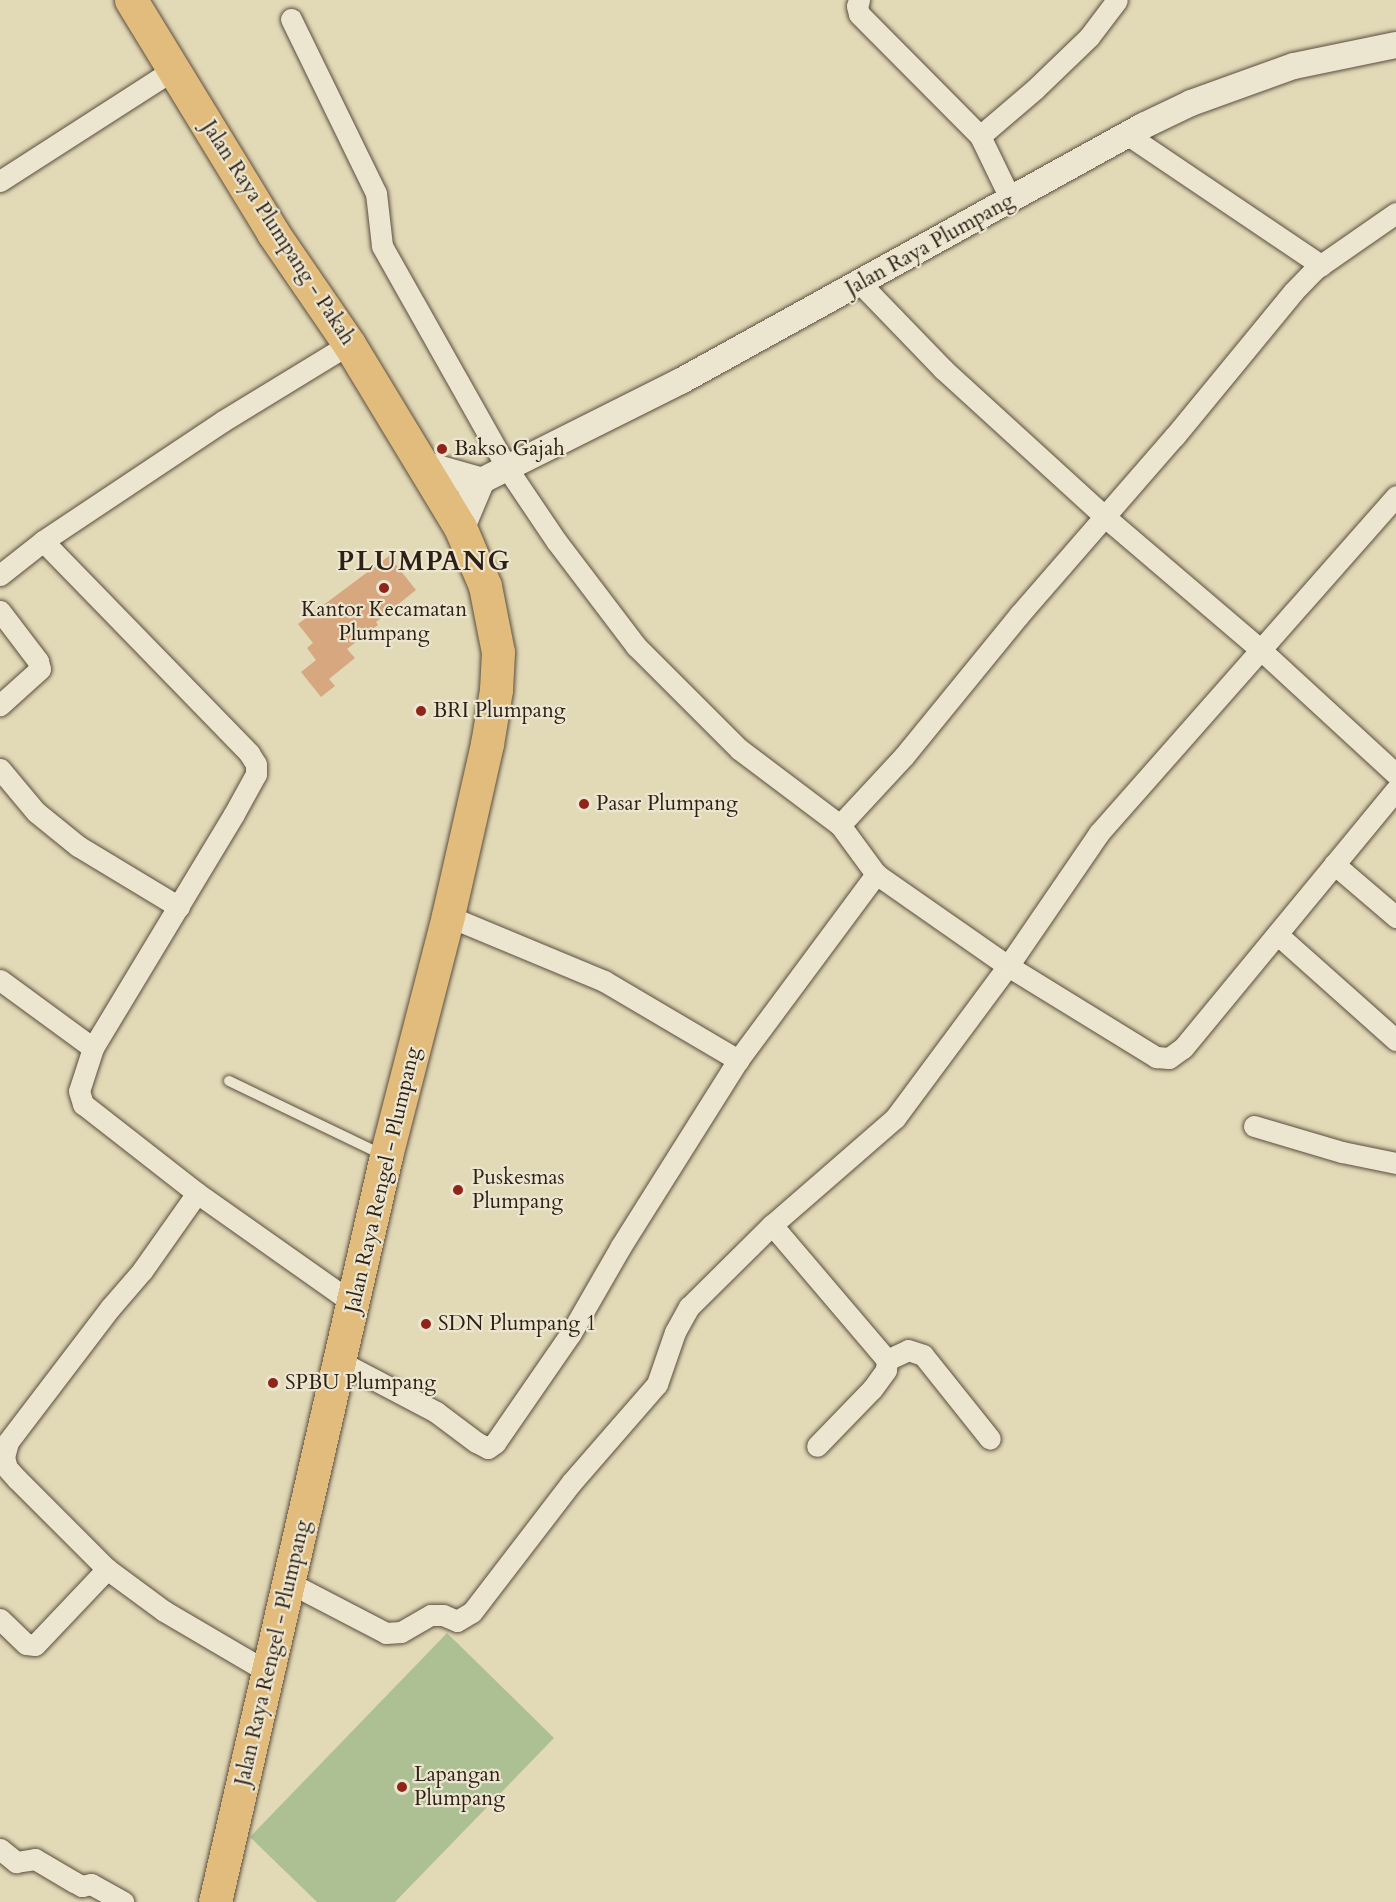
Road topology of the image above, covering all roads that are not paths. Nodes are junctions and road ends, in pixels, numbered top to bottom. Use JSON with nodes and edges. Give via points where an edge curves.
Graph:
{"nodes":[{"id":1,"x":131,"y":0,"type":"edge"},
{"id":2,"x":859,"y":0,"type":"edge"},
{"id":3,"x":1117,"y":0,"type":"edge"},
{"id":4,"x":291,"y":20,"type":"dead end"},
{"id":5,"x":1396,"y":45,"type":"edge"},
{"id":6,"x":173,"y":70,"type":"junction"},
{"id":7,"x":1128,"y":135,"type":"junction"},
{"id":8,"x":980,"y":136,"type":"junction"},
{"id":9,"x":0,"y":181,"type":"edge"},
{"id":10,"x":1011,"y":200,"type":"junction"},
{"id":11,"x":1396,"y":213,"type":"edge"},
{"id":12,"x":1322,"y":264,"type":"junction"},
{"id":13,"x":861,"y":283,"type":"junction"},
{"id":14,"x":349,"y":344,"type":"junction"},
{"id":15,"x":426,"y":467,"type":"junction"},
{"id":16,"x":507,"y":468,"type":"junction"},
{"id":17,"x":479,"y":482,"type":"junction"},
{"id":18,"x":1396,"y":496,"type":"edge"},
{"id":19,"x":1104,"y":516,"type":"junction"},
{"id":20,"x":460,"y":527,"type":"junction"},
{"id":21,"x":43,"y":541,"type":"junction"},
{"id":22,"x":0,"y":575,"type":"edge"},
{"id":23,"x":0,"y":611,"type":"edge"},
{"id":24,"x":1261,"y":650,"type":"junction"},
{"id":25,"x":0,"y":705,"type":"edge"},
{"id":26,"x":0,"y":769,"type":"edge"},
{"id":27,"x":1396,"y":774,"type":"edge"},
{"id":28,"x":1396,"y":790,"type":"edge"},
{"id":29,"x":840,"y":825,"type":"junction"},
{"id":30,"x":1334,"y":864,"type":"junction"},
{"id":31,"x":876,"y":874,"type":"junction"},
{"id":32,"x":179,"y":907,"type":"junction"},
{"id":33,"x":448,"y":915,"type":"junction"},
{"id":34,"x":1396,"y":917,"type":"edge"},
{"id":35,"x":1278,"y":935,"type":"junction"},
{"id":36,"x":1008,"y":966,"type":"junction"},
{"id":37,"x":0,"y":980,"type":"edge"},
{"id":38,"x":1396,"y":1040,"type":"edge"},
{"id":39,"x":93,"y":1048,"type":"junction"},
{"id":40,"x":738,"y":1060,"type":"junction"},
{"id":41,"x":229,"y":1082,"type":"dead end"},
{"id":42,"x":1254,"y":1126,"type":"dead end"},
{"id":43,"x":386,"y":1156,"type":"junction"},
{"id":44,"x":1396,"y":1163,"type":"edge"},
{"id":45,"x":197,"y":1193,"type":"junction"},
{"id":46,"x":772,"y":1225,"type":"junction"},
{"id":47,"x":353,"y":1303,"type":"junction"},
{"id":48,"x":887,"y":1360,"type":"junction"},
{"id":49,"x":339,"y":1361,"type":"junction"},
{"id":50,"x":990,"y":1439,"type":"dead end"},
{"id":51,"x":817,"y":1446,"type":"dead end"},
{"id":52,"x":106,"y":1569,"type":"junction"},
{"id":53,"x":288,"y":1582,"type":"junction"},
{"id":54,"x":0,"y":1619,"type":"edge"},
{"id":55,"x":268,"y":1672,"type":"junction"},
{"id":56,"x":0,"y":1849,"type":"edge"},
{"id":57,"x":123,"y":1902,"type":"edge"},
{"id":58,"x":215,"y":1902,"type":"edge"}],
"edges":[{"from":1,"to":6,"type":"main road","name":"Jalan Raya Plumpang - Pakah"},
{"from":2,"to":8,"type":"street","via":[[860,14]]},
{"from":3,"to":8,"type":"street","via":[[1089,37]]},
{"from":4,"to":16,"type":"street","via":[[376,193],[382,246]]},
{"from":5,"to":7,"type":"street","name":"Jalan Raya Plumpang","via":[[1294,66],[1242,82]]},
{"from":6,"to":9,"type":"street"},
{"from":6,"to":14,"type":"main road","name":"Jalan Raya Plumpang - Pakah","via":[[273,233]]},
{"from":7,"to":10,"type":"street","name":"Jalan Raya Plumpang"},
{"from":7,"to":12,"type":"street"},
{"from":8,"to":10,"type":"street"},
{"from":10,"to":13,"type":"street","name":"Jalan Raya Plumpang"},
{"from":11,"to":12,"type":"street"},
{"from":12,"to":19,"type":"street","via":[[1293,292]]},
{"from":13,"to":16,"type":"street","name":"Jalan Raya Plumpang","via":[[681,381]]},
{"from":13,"to":19,"type":"street","via":[[943,369]]},
{"from":14,"to":15,"type":"main road","name":"Jalan Raya Plumpang - Pakah"},
{"from":14,"to":21,"type":"street","via":[[223,421]]},
{"from":15,"to":17,"type":"main road"},
{"from":15,"to":20,"type":"main road","name":"Jalan Raya Rengel - Plumpang"},
{"from":16,"to":17,"type":"street","name":"Jalan Raya Plumpang"},
{"from":16,"to":29,"type":"street","via":[[557,542],[636,645],[739,749]]},
{"from":17,"to":20,"type":"main road"},
{"from":18,"to":24,"type":"street"},
{"from":19,"to":24,"type":"street"},
{"from":19,"to":29,"type":"street","via":[[904,756]]},
{"from":20,"to":33,"type":"main road","name":"Jalan Raya Rengel - Plumpang","via":[[485,586],[498,652],[487,744]]},
{"from":21,"to":22,"type":"street"},
{"from":21,"to":32,"type":"street","via":[[256,764],[256,774]]},
{"from":23,"to":25,"type":"street","via":[[38,660],[40,669]]},
{"from":24,"to":27,"type":"street"},
{"from":24,"to":36,"type":"street","via":[[1099,833]]},
{"from":26,"to":32,"type":"street","via":[[36,812],[78,846]]},
{"from":28,"to":30,"type":"street"},
{"from":29,"to":31,"type":"street"},
{"from":30,"to":34,"type":"street"},
{"from":30,"to":35,"type":"street"},
{"from":31,"to":36,"type":"street"},
{"from":31,"to":40,"type":"street"},
{"from":32,"to":39,"type":"street"},
{"from":33,"to":40,"type":"street","via":[[604,981]]},
{"from":33,"to":43,"type":"main road","name":"Jalan Raya Rengel - Plumpang"},
{"from":35,"to":36,"type":"street","via":[[1183,1048],[1169,1058],[1156,1057]]},
{"from":35,"to":38,"type":"street"},
{"from":36,"to":46,"type":"street","via":[[895,1118]]},
{"from":37,"to":39,"type":"street"},
{"from":39,"to":45,"type":"street","via":[[79,1091],[83,1104]]},
{"from":40,"to":49,"type":"street","via":[[571,1333],[495,1443],[488,1448],[476,1443],[436,1412]]},
{"from":41,"to":43,"type":"lane"},
{"from":42,"to":44,"type":"street"},
{"from":43,"to":47,"type":"main road","name":"Jalan Raya Rengel - Plumpang"},
{"from":45,"to":47,"type":"street"},
{"from":45,"to":52,"type":"street","via":[[142,1271],[8,1442],[4,1457],[7,1468]]},
{"from":46,"to":48,"type":"street"},
{"from":46,"to":53,"type":"street","via":[[689,1307],[675,1332],[657,1384],[571,1483],[463,1619],[431,1615],[416,1620],[401,1632],[387,1633]]},
{"from":47,"to":49,"type":"main road","name":"Jalan Raya Rengel - Plumpang"},
{"from":48,"to":50,"type":"street","via":[[908,1350],[923,1355]]},
{"from":48,"to":51,"type":"street","via":[[886,1370],[872,1389]]},
{"from":49,"to":53,"type":"main road","name":"Jalan Raya Rengel - Plumpang"},
{"from":52,"to":54,"type":"street","via":[[35,1645],[26,1644]]},
{"from":52,"to":55,"type":"street","via":[[164,1611]]},
{"from":53,"to":55,"type":"main road","name":"Jalan Raya Rengel - Plumpang"},
{"from":55,"to":58,"type":"main road","name":"Jalan Raya Rengel - Plumpang"},
{"from":56,"to":57,"type":"street","via":[[16,1862],[35,1859],[82,1886],[91,1884]]}]}
